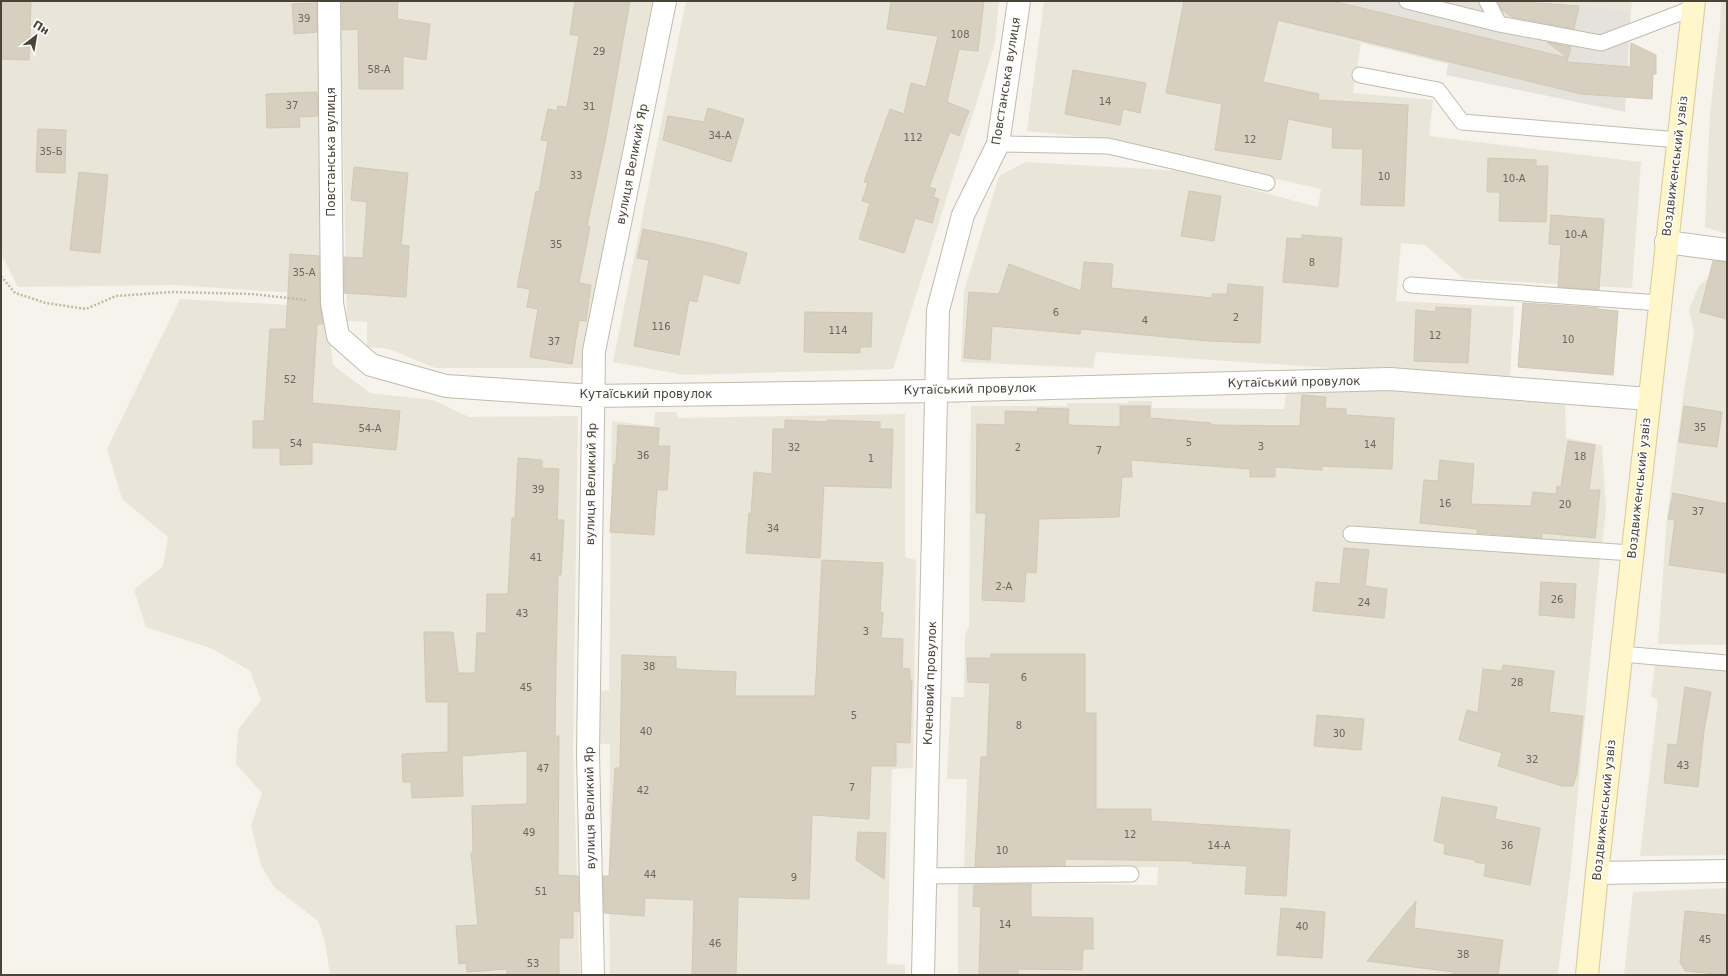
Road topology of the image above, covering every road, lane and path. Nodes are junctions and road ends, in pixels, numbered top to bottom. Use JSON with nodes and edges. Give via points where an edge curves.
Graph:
{"nodes":[{"id":1,"x":329,"y":1,"type":"edge"},
{"id":2,"x":665,"y":1,"type":"edge"},
{"id":3,"x":1019,"y":1,"type":"edge"},
{"id":4,"x":1407,"y":1,"type":"edge"},
{"id":5,"x":1487,"y":1,"type":"edge"},
{"id":6,"x":1693,"y":5,"type":"edge"},
{"id":7,"x":1499,"y":24,"type":"junction"},
{"id":8,"x":1360,"y":75,"type":"dead end"},
{"id":9,"x":1679,"y":140,"type":"junction"},
{"id":10,"x":998,"y":144,"type":"junction"},
{"id":11,"x":1267,"y":183,"type":"dead end"},
{"id":12,"x":1666,"y":242,"type":"junction"},
{"id":13,"x":1727,"y":250,"type":"edge"},
{"id":14,"x":1,"y":276,"type":"edge"},
{"id":15,"x":1411,"y":285,"type":"dead end"},
{"id":16,"x":332,"y":303,"type":"junction"},
{"id":17,"x":1660,"y":303,"type":"junction"},
{"id":18,"x":936,"y":390,"type":"junction"},
{"id":19,"x":592,"y":396,"type":"junction"},
{"id":20,"x":1649,"y":399,"type":"junction"},
{"id":21,"x":1352,"y":534,"type":"dead end"},
{"id":22,"x":1632,"y":553,"type":"junction"},
{"id":23,"x":1621,"y":654,"type":"junction"},
{"id":24,"x":1727,"y":663,"type":"edge"},
{"id":25,"x":1727,"y":871,"type":"edge"},
{"id":26,"x":1596,"y":873,"type":"junction"},
{"id":27,"x":1132,"y":874,"type":"dead end"},
{"id":28,"x":925,"y":876,"type":"junction"},
{"id":29,"x":593,"y":975,"type":"edge"},
{"id":30,"x":923,"y":975,"type":"edge"},
{"id":31,"x":1587,"y":975,"type":"edge"}],
"edges":[{"from":1,"to":16,"type":"street","name":"Повстанська вулиця"},
{"from":2,"to":19,"type":"street","name":"вулиця Великий Яр","via":[[594,351]]},
{"from":3,"to":10,"type":"street","name":"Повстанська вулиця"},
{"from":4,"to":7,"type":"lane"},
{"from":5,"to":7,"type":"lane"},
{"from":6,"to":7,"type":"lane","via":[[1601,43]]},
{"from":6,"to":9,"type":"street","name":"Воздвиженський узвіз"},
{"from":8,"to":9,"type":"lane","via":[[1438,90],[1462,122]]},
{"from":9,"to":12,"type":"street","name":"Воздвиженський узвіз"},
{"from":10,"to":11,"type":"lane","via":[[1108,146]]},
{"from":10,"to":18,"type":"street","name":"Повстанська вулиця","via":[[963,215],[938,310]]},
{"from":12,"to":13,"type":"street"},
{"from":12,"to":17,"type":"street","name":"Воздвиженський узвіз"},
{"from":14,"to":16,"type":"path","via":[[15,293],[46,303],[86,309],[116,296],[172,292],[252,294]]},
{"from":15,"to":17,"type":"lane"},
{"from":16,"to":19,"type":"street","name":"Кутаїський провулок","via":[[338,336],[372,365],[446,386]]},
{"from":17,"to":20,"type":"street","name":"Воздвиженський узвіз"},
{"from":18,"to":19,"type":"street","name":"Кутаїський провулок"},
{"from":18,"to":20,"type":"street","name":"Кутаїський провулок","via":[[1390,379]]},
{"from":18,"to":28,"type":"street","name":"Кленовий провулок"},
{"from":19,"to":29,"type":"street","name":"вулиця Великий Яр","via":[[588,753]]},
{"from":20,"to":22,"type":"street","name":"Воздвиженський узвіз"},
{"from":21,"to":22,"type":"lane"},
{"from":22,"to":23,"type":"street","name":"Воздвиженський узвіз"},
{"from":23,"to":24,"type":"lane"},
{"from":23,"to":26,"type":"street","name":"Воздвиженський узвіз"},
{"from":25,"to":26,"type":"street"},
{"from":26,"to":31,"type":"street","name":"Воздвиженський узвіз"},
{"from":27,"to":28,"type":"lane"},
{"from":28,"to":30,"type":"street","name":"Кленовий провулок"}]}
